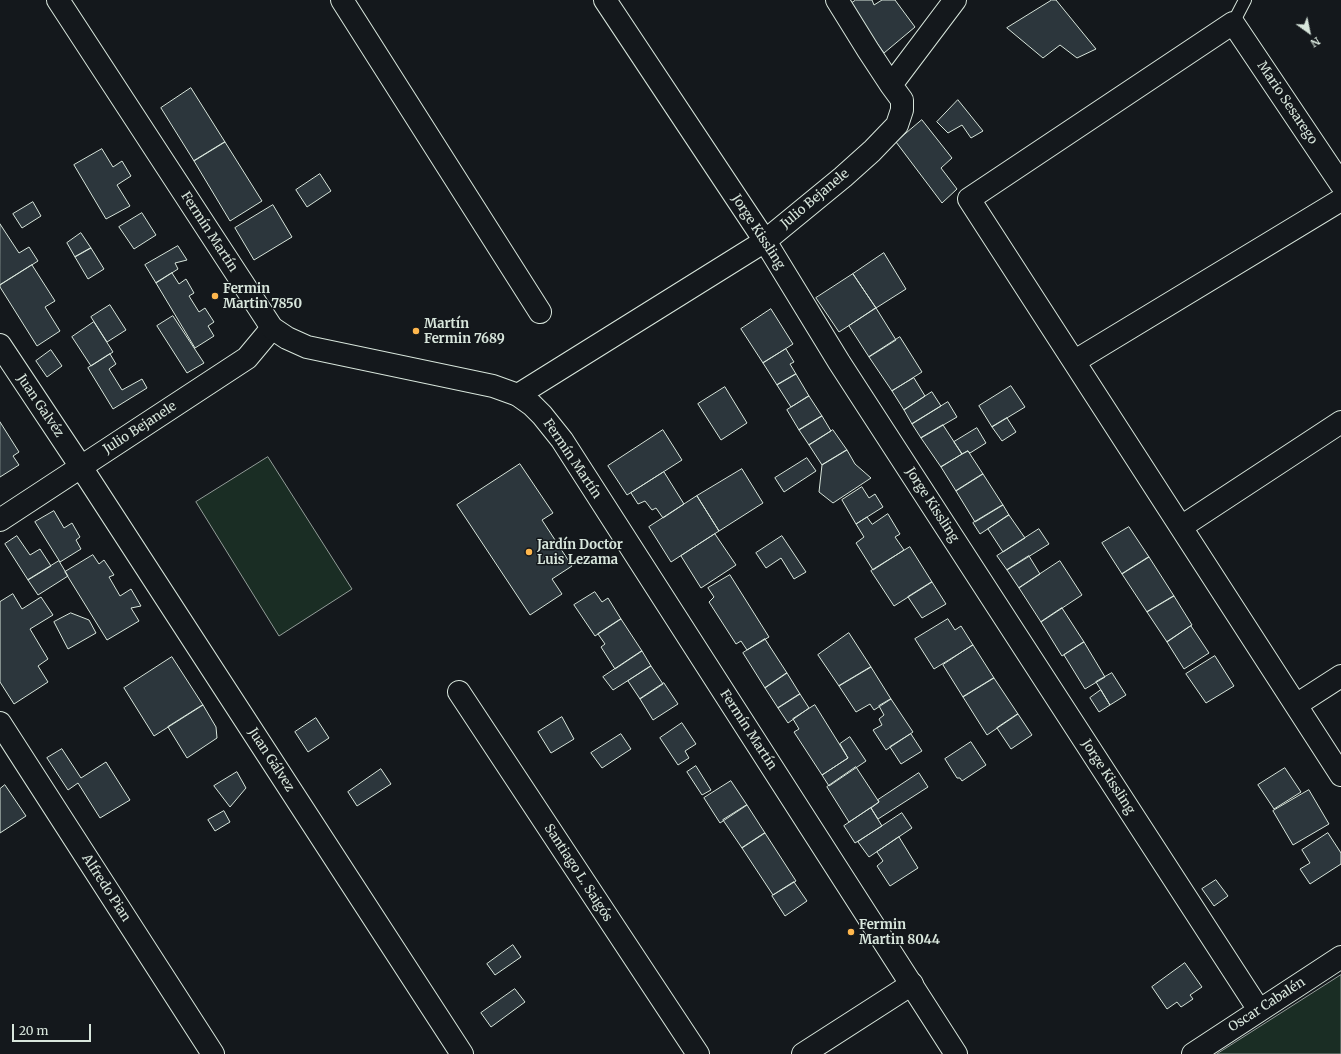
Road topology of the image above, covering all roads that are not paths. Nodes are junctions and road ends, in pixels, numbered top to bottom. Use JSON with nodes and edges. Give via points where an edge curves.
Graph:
{"nodes":[{"id":1,"x":58,"y":0,"type":"edge"},
{"id":2,"x":342,"y":0,"type":"edge"},
{"id":3,"x":605,"y":0,"type":"edge"},
{"id":4,"x":837,"y":0,"type":"edge"},
{"id":5,"x":955,"y":0,"type":"edge"},
{"id":6,"x":1244,"y":0,"type":"edge"},
{"id":7,"x":1233,"y":22,"type":"junction"},
{"id":8,"x":891,"y":85,"type":"junction"},
{"id":9,"x":1341,"y":184,"type":"edge"},
{"id":10,"x":1341,"y":200,"type":"edge"},
{"id":11,"x":765,"y":241,"type":"junction"},
{"id":12,"x":540,"y":312,"type":"dead end"},
{"id":13,"x":272,"y":328,"type":"junction"},
{"id":14,"x":0,"y":345,"type":"edge"},
{"id":15,"x":1075,"y":361,"type":"junction"},
{"id":16,"x":518,"y":395,"type":"junction"},
{"id":17,"x":1341,"y":422,"type":"edge"},
{"id":18,"x":81,"y":467,"type":"junction"},
{"id":19,"x":0,"y":520,"type":"edge"},
{"id":20,"x":1181,"y":527,"type":"junction"},
{"id":21,"x":1341,"y":676,"type":"edge"},
{"id":22,"x":459,"y":692,"type":"dead end"},
{"id":23,"x":1296,"y":705,"type":"junction"},
{"id":24,"x":0,"y":723,"type":"edge"},
{"id":25,"x":1341,"y":775,"type":"edge"},
{"id":26,"x":1341,"y":957,"type":"edge"},
{"id":27,"x":912,"y":984,"type":"junction"},
{"id":28,"x":1259,"y":1010,"type":"junction"},
{"id":29,"x":213,"y":1054,"type":"edge"},
{"id":30,"x":462,"y":1054,"type":"edge"},
{"id":31,"x":698,"y":1054,"type":"edge"},
{"id":32,"x":803,"y":1054,"type":"edge"},
{"id":33,"x":956,"y":1054,"type":"edge"},
{"id":34,"x":1193,"y":1054,"type":"edge"}],
"edges":[{"from":1,"to":13,"type":"street","name":"Fermín Martín"},
{"from":2,"to":12,"type":"street"},
{"from":3,"to":11,"type":"street","name":"Jorge Kissling"},
{"from":4,"to":8,"type":"street","name":"Julio Bejanele"},
{"from":5,"to":8,"type":"street"},
{"from":6,"to":7,"type":"lane"},
{"from":7,"to":9,"type":"street","name":"Mario Sesarego"},
{"from":7,"to":15,"type":"street","via":[[969,199]]},
{"from":8,"to":11,"type":"street","name":"Julio Bejanele","via":[[902,100],[902,110],[896,125],[872,151]]},
{"from":10,"to":15,"type":"street"},
{"from":11,"to":16,"type":"street","name":"Julio Bejanele"},
{"from":11,"to":28,"type":"street","name":"Jorge Kissling","via":[[839,362]]},
{"from":13,"to":16,"type":"street","name":"Fermín Martín","via":[[307,347],[493,386]]},
{"from":13,"to":18,"type":"street","name":"Julio Bejanele","via":[[247,358]]},
{"from":14,"to":18,"type":"street","name":"Juan Galvéz"},
{"from":15,"to":20,"type":"street"},
{"from":16,"to":27,"type":"street","name":"Fermín Martín","via":[[542,415],[562,440]]},
{"from":17,"to":20,"type":"street"},
{"from":18,"to":19,"type":"street","name":"Julio Bejanele"},
{"from":18,"to":30,"type":"street","name":"Juan Gálvez"},
{"from":20,"to":23,"type":"street"},
{"from":21,"to":23,"type":"street"},
{"from":22,"to":31,"type":"street","name":"Santiago L. Saigós"},
{"from":23,"to":25,"type":"street"},
{"from":24,"to":29,"type":"street","name":"Alfredo Pian"},
{"from":26,"to":28,"type":"street","name":"Oscar Cabalén"},
{"from":27,"to":32,"type":"street"},
{"from":27,"to":33,"type":"street","name":"Fermín Martín"},
{"from":28,"to":34,"type":"street","name":"Oscar Cabalén"}]}
